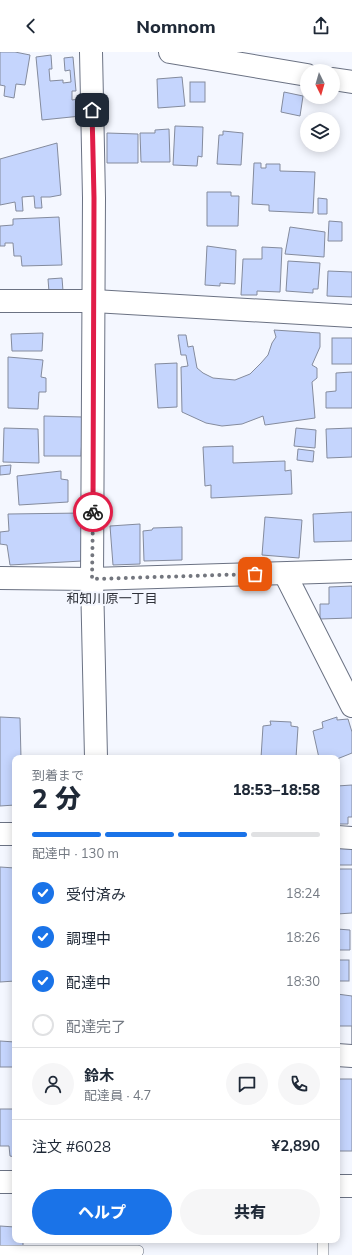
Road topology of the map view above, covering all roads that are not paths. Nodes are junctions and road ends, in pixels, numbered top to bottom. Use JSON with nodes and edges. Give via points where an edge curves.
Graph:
{"nodes":[{"id":1,"x":91,"y":52,"type":"edge"},
{"id":2,"x":170,"y":52,"type":"edge"},
{"id":3,"x":300,"y":74,"type":"edge"},
{"id":4,"x":340,"y":80,"type":"edge"},
{"id":5,"x":352,"y":82,"type":"edge"},
{"id":6,"x":0,"y":301,"type":"edge"},
{"id":7,"x":94,"y":301,"type":"junction"},
{"id":8,"x":352,"y":316,"type":"edge"},
{"id":9,"x":352,"y":571,"type":"edge"},
{"id":10,"x":285,"y":574,"type":"junction"},
{"id":11,"x":0,"y":578,"type":"edge"},
{"id":12,"x":92,"y":579,"type":"junction"},
{"id":13,"x":352,"y":706,"type":"edge"},
{"id":14,"x":96,"y":755,"type":"edge"},
{"id":15,"x":0,"y":834,"type":"edge"},
{"id":16,"x":12,"y":834,"type":"edge"},
{"id":17,"x":340,"y":837,"type":"edge"},
{"id":18,"x":352,"y":838,"type":"edge"},
{"id":19,"x":340,"y":1055,"type":"edge"},
{"id":20,"x":352,"y":1056,"type":"edge"},
{"id":21,"x":0,"y":1182,"type":"edge"},
{"id":22,"x":12,"y":1182,"type":"edge"},
{"id":23,"x":340,"y":1186,"type":"edge"},
{"id":24,"x":352,"y":1186,"type":"edge"},
{"id":25,"x":138,"y":1243,"type":"edge"},
{"id":26,"x":323,"y":1243,"type":"edge"},
{"id":27,"x":0,"y":1250,"type":"edge"},
{"id":28,"x":140,"y":1253,"type":"edge"},
{"id":29,"x":323,"y":1255,"type":"edge"}],
"edges":[{"from":1,"to":7,"type":"street"},
{"from":2,"to":3,"type":"street"},
{"from":4,"to":5,"type":"street"},
{"from":6,"to":7,"type":"street"},
{"from":7,"to":8,"type":"street"},
{"from":7,"to":12,"type":"street"},
{"from":9,"to":10,"type":"street"},
{"from":10,"to":12,"type":"street"},
{"from":10,"to":13,"type":"street"},
{"from":11,"to":12,"type":"street"},
{"from":12,"to":14,"type":"street"},
{"from":15,"to":16,"type":"street"},
{"from":17,"to":18,"type":"street"},
{"from":19,"to":20,"type":"street"},
{"from":21,"to":22,"type":"street"},
{"from":23,"to":24,"type":"street"},
{"from":25,"to":28,"type":"lane"},
{"from":26,"to":29,"type":"lane"},
{"from":27,"to":28,"type":"lane"}]}
